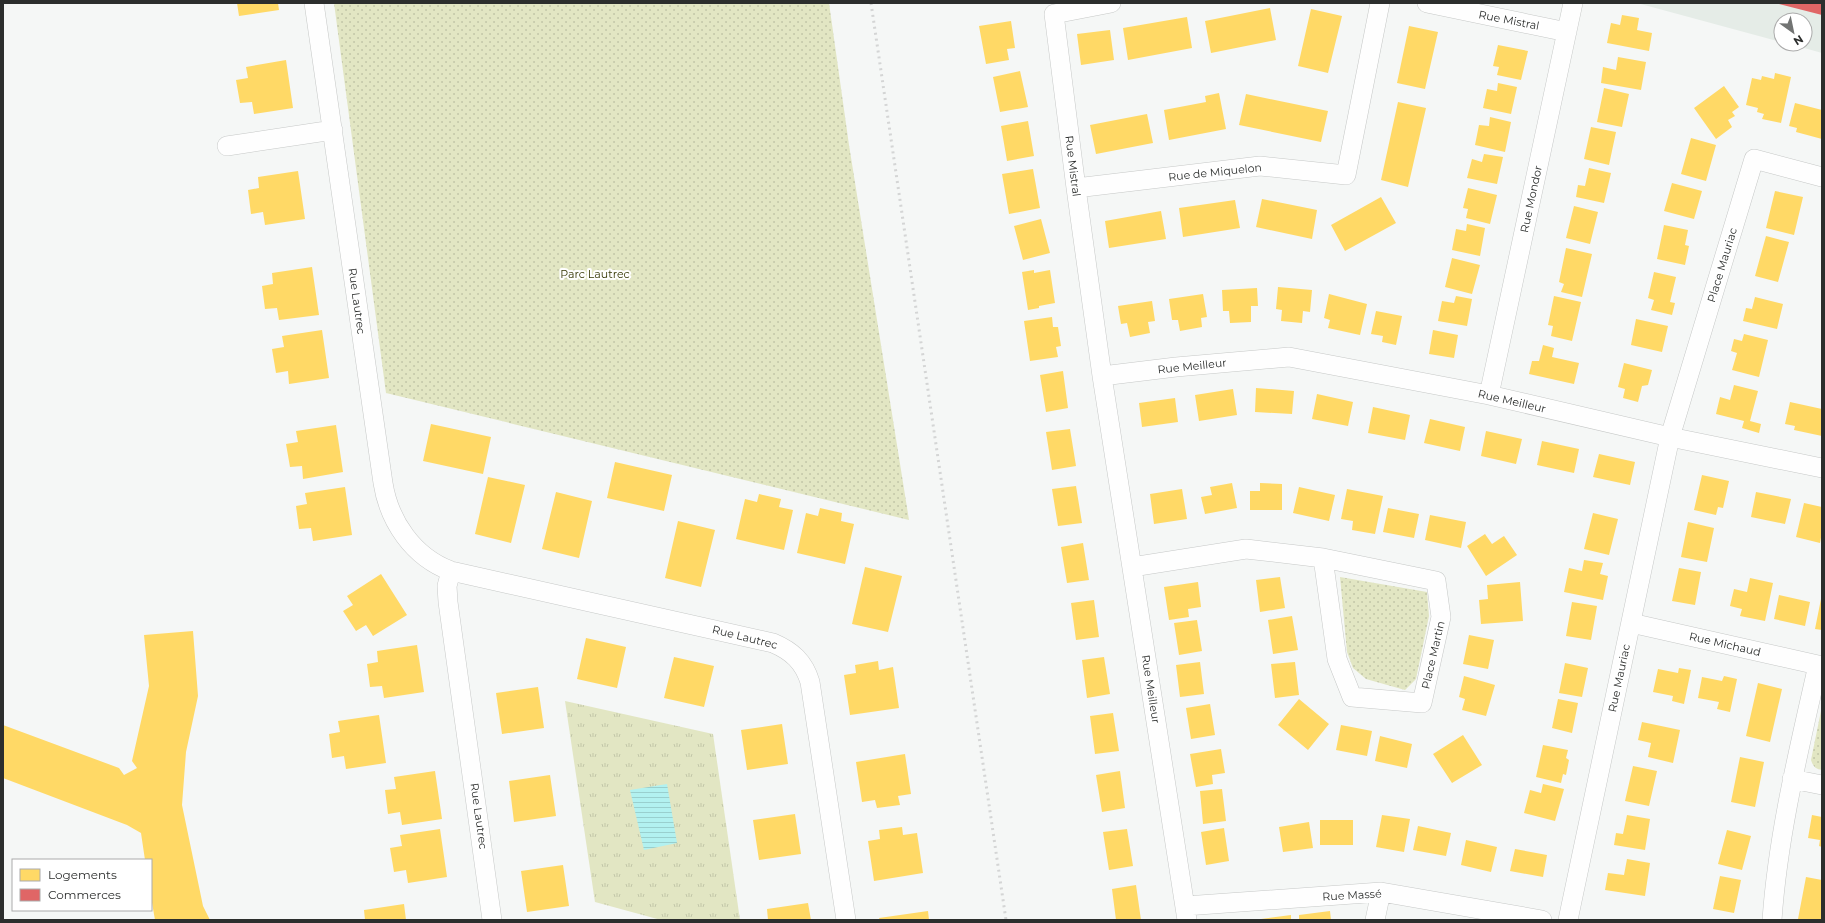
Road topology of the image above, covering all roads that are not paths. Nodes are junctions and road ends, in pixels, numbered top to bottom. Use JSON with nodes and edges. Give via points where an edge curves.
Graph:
{"nodes":[{"id":1,"x":314,"y":3,"type":"edge"},
{"id":2,"x":1111,"y":3,"type":"edge"},
{"id":3,"x":1380,"y":3,"type":"edge"},
{"id":4,"x":1427,"y":3,"type":"edge"},
{"id":5,"x":1573,"y":3,"type":"edge"},
{"id":6,"x":1567,"y":32,"type":"junction"},
{"id":7,"x":333,"y":130,"type":"junction"},
{"id":8,"x":227,"y":146,"type":"dead end"},
{"id":9,"x":1822,"y":177,"type":"edge"},
{"id":10,"x":1076,"y":188,"type":"junction"},
{"id":11,"x":1102,"y":376,"type":"junction"},
{"id":12,"x":1489,"y":395,"type":"junction"},
{"id":13,"x":1670,"y":437,"type":"junction"},
{"id":14,"x":1822,"y":468,"type":"edge"},
{"id":15,"x":1323,"y":558,"type":"junction"},
{"id":16,"x":1132,"y":567,"type":"junction"},
{"id":17,"x":451,"y":571,"type":"junction"},
{"id":18,"x":1631,"y":623,"type":"junction"},
{"id":19,"x":1820,"y":666,"type":"edge"},
{"id":20,"x":1792,"y":779,"type":"junction"},
{"id":21,"x":1822,"y":785,"type":"edge"},
{"id":22,"x":1381,"y":892,"type":"junction"},
{"id":23,"x":1186,"y":913,"type":"edge"},
{"id":24,"x":492,"y":920,"type":"edge"},
{"id":25,"x":846,"y":920,"type":"edge"},
{"id":26,"x":1375,"y":920,"type":"edge"},
{"id":27,"x":1542,"y":920,"type":"edge"},
{"id":28,"x":1568,"y":920,"type":"edge"},
{"id":29,"x":1772,"y":920,"type":"edge"}],
"edges":[{"from":1,"to":7,"type":"street","name":"Rue Lautrec"},
{"from":2,"to":10,"type":"street","name":"Rue Mistral","via":[[1054,14]]},
{"from":3,"to":10,"type":"street","name":"Rue de Miquelon","via":[[1346,176],[1260,166]]},
{"from":4,"to":6,"type":"street","name":"Rue Mistral"},
{"from":5,"to":6,"type":"street","name":"Rue Mondor"},
{"from":6,"to":12,"type":"street","name":"Rue Mondor"},
{"from":7,"to":8,"type":"street"},
{"from":7,"to":17,"type":"street","name":"Rue Lautrec","via":[[386,499],[404,535],[428,558]]},
{"from":9,"to":13,"type":"street","name":"Place Mauriac","via":[[1754,159]]},
{"from":10,"to":11,"type":"street","name":"Rue Mistral"},
{"from":11,"to":12,"type":"street","name":"Rue Meilleur","via":[[1289,357]]},
{"from":11,"to":16,"type":"street","name":"Rue Meilleur"},
{"from":12,"to":13,"type":"street","name":"Rue Meilleur"},
{"from":13,"to":14,"type":"street","name":"Rue Meilleur"},
{"from":13,"to":18,"type":"street","name":"Rue Mauriac"},
{"from":15,"to":15,"type":"street","name":"Place Martin","via":[[1436,580],[1442,617],[1422,703],[1352,697],[1337,658]]},
{"from":15,"to":16,"type":"street","name":"Place Martin","via":[[1246,549]]},
{"from":16,"to":23,"type":"street","name":"Rue Meilleur"},
{"from":17,"to":24,"type":"street","name":"Rue Lautrec","via":[[447,586],[448,602]]},
{"from":17,"to":25,"type":"street","name":"Rue Lautrec","via":[[773,643],[796,656],[805,667],[810,682]]},
{"from":18,"to":19,"type":"street","name":"Rue Michaud"},
{"from":18,"to":28,"type":"street","name":"Rue Mauriac"},
{"from":19,"to":20,"type":"street","name":"Rue Michaud"},
{"from":20,"to":21,"type":"street"},
{"from":20,"to":29,"type":"street","name":"Rue Michaud"},
{"from":22,"to":23,"type":"street","name":"Rue Massé"},
{"from":22,"to":26,"type":"street"},
{"from":22,"to":27,"type":"street","name":"Rue Massé"}]}
